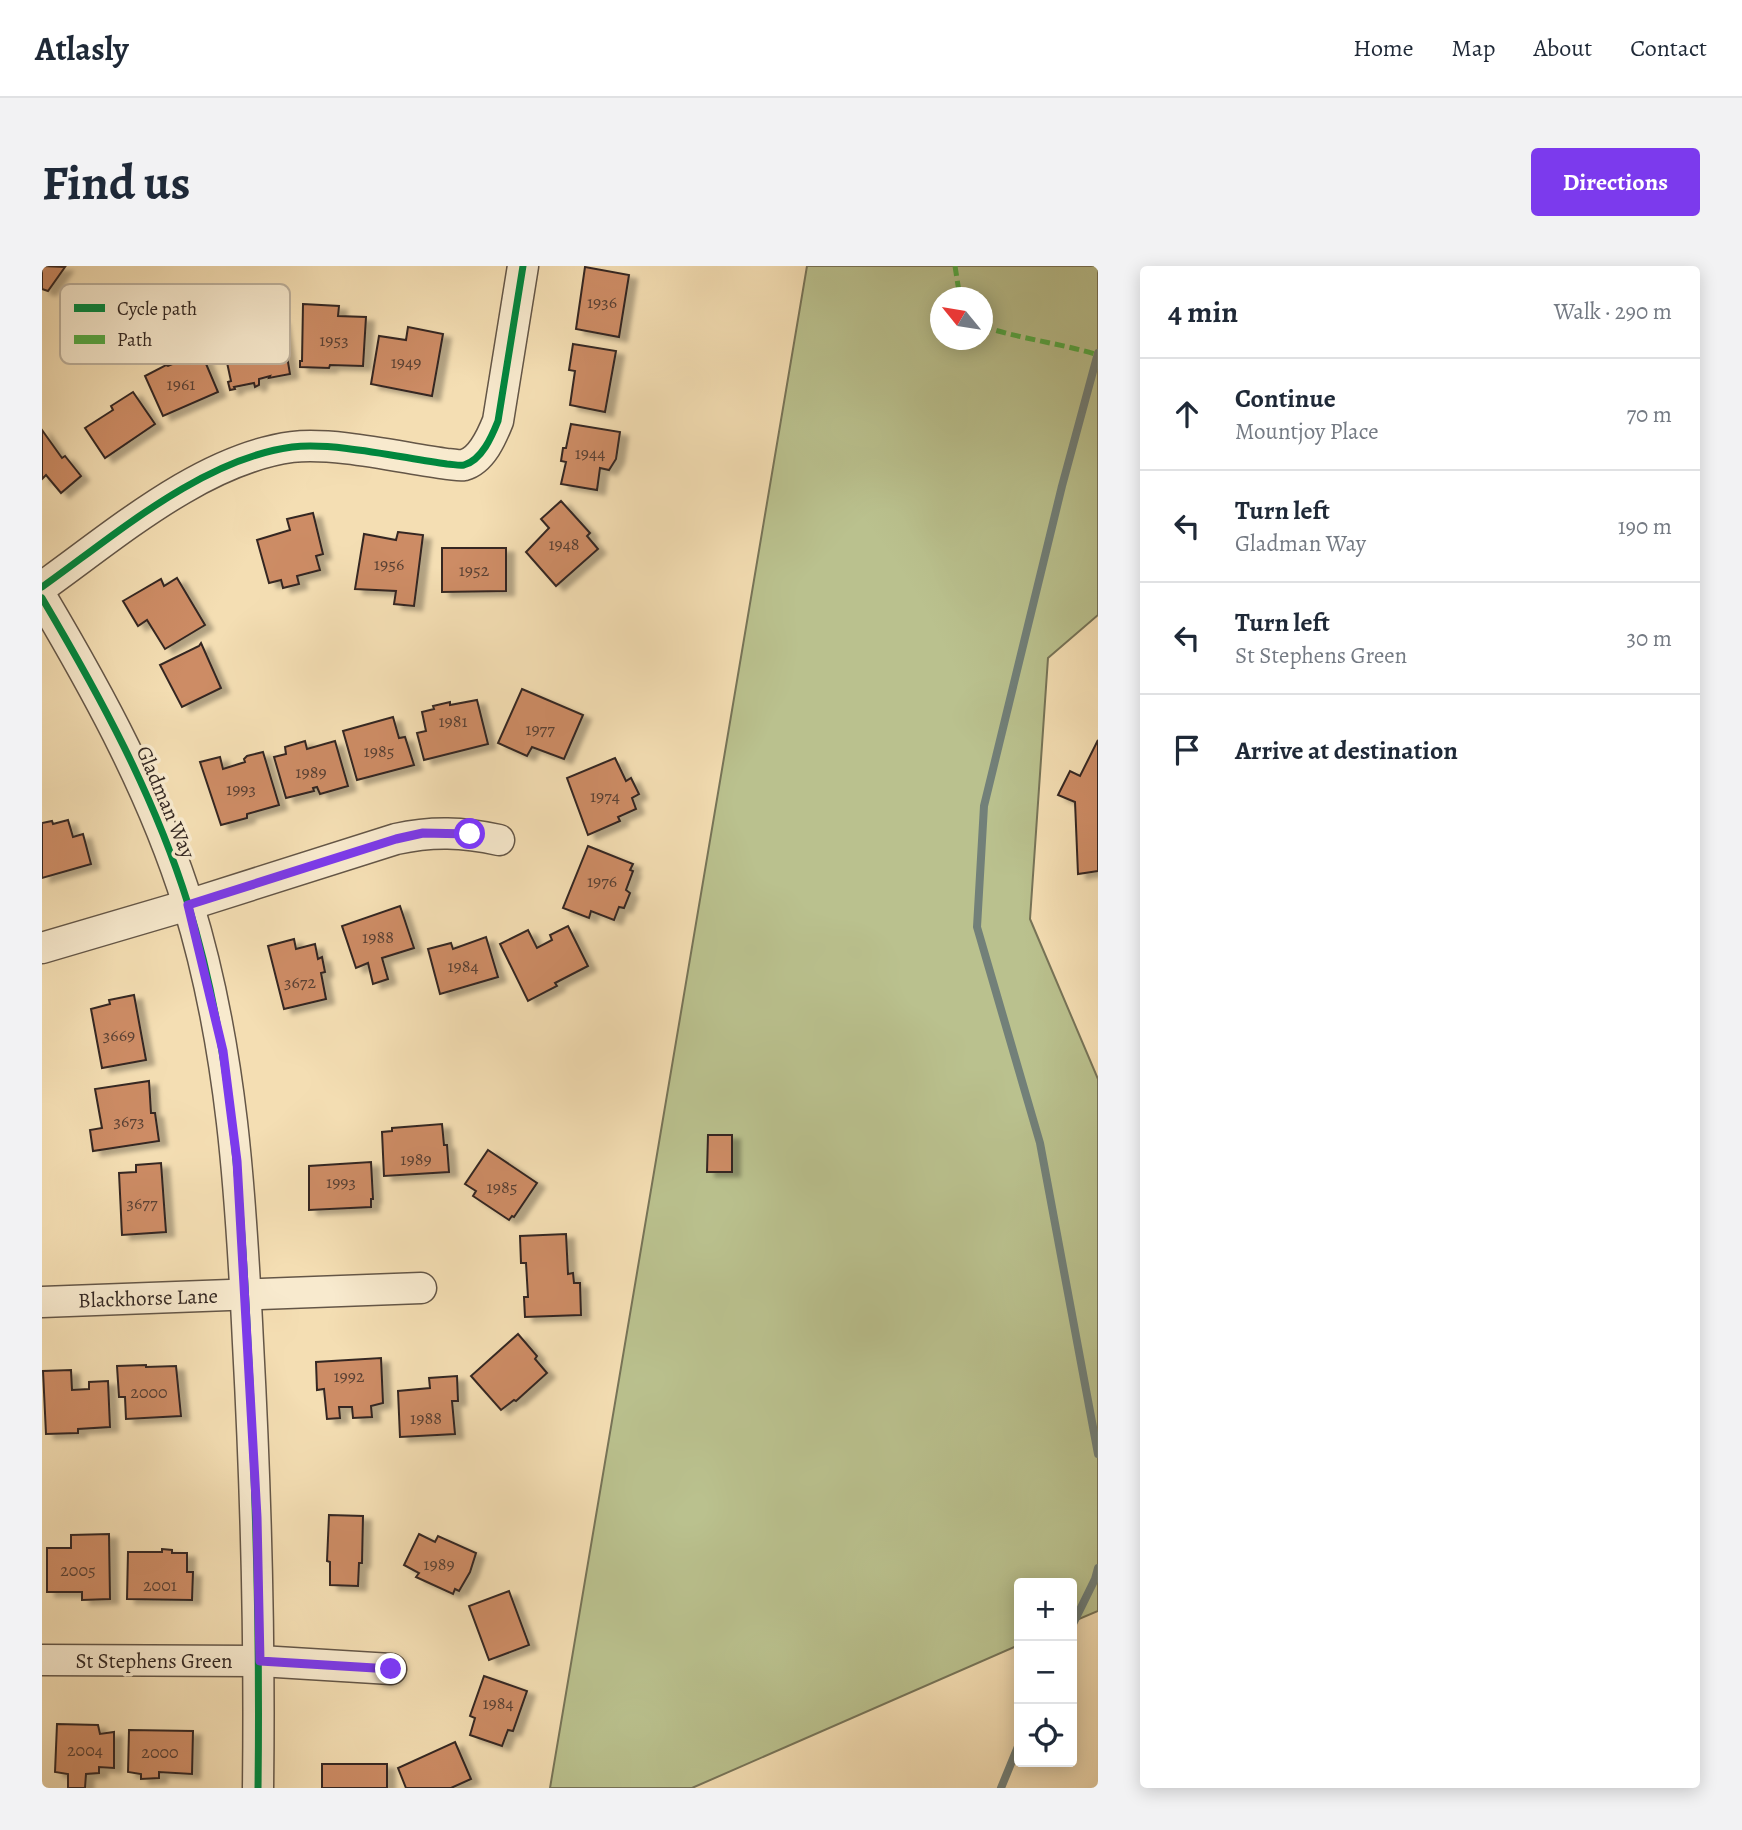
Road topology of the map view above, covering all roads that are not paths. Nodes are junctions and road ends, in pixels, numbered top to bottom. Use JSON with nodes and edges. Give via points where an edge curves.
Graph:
{"nodes":[{"id":1,"x":523,"y":266,"type":"edge"},
{"id":2,"x":42,"y":587,"type":"edge"},
{"id":3,"x":42,"y":598,"type":"edge"},
{"id":4,"x":499,"y":840,"type":"dead end"},
{"id":5,"x":188,"y":905,"type":"junction"},
{"id":6,"x":42,"y":948,"type":"edge"},
{"id":7,"x":421,"y":1288,"type":"dead end"},
{"id":8,"x":246,"y":1294,"type":"junction"},
{"id":9,"x":42,"y":1302,"type":"edge"},
{"id":10,"x":42,"y":1660,"type":"edge"},
{"id":11,"x":260,"y":1661,"type":"junction"},
{"id":12,"x":391,"y":1669,"type":"dead end"},
{"id":13,"x":258,"y":1788,"type":"edge"}],
"edges":[{"from":1,"to":2,"type":"street","via":[[498,421],[477,457],[464,465],[447,464],[324,447],[293,447],[244,457],[188,486]]},
{"from":3,"to":5,"type":"street","name":"Gladman Way","via":[[115,725]]},
{"from":4,"to":5,"type":"street","via":[[423,833]]},
{"from":5,"to":6,"type":"street"},
{"from":5,"to":8,"type":"street","name":"Gladman Way","via":[[227,1076]]},
{"from":7,"to":8,"type":"street","name":"Blackhorse Lane"},
{"from":8,"to":9,"type":"street","name":"Blackhorse Lane"},
{"from":8,"to":11,"type":"street","name":"Gladman Way"},
{"from":10,"to":11,"type":"street","name":"St Stephens Green"},
{"from":11,"to":12,"type":"street","name":"St Stephens Green"},
{"from":11,"to":13,"type":"street","name":"Gladman Way"}]}
